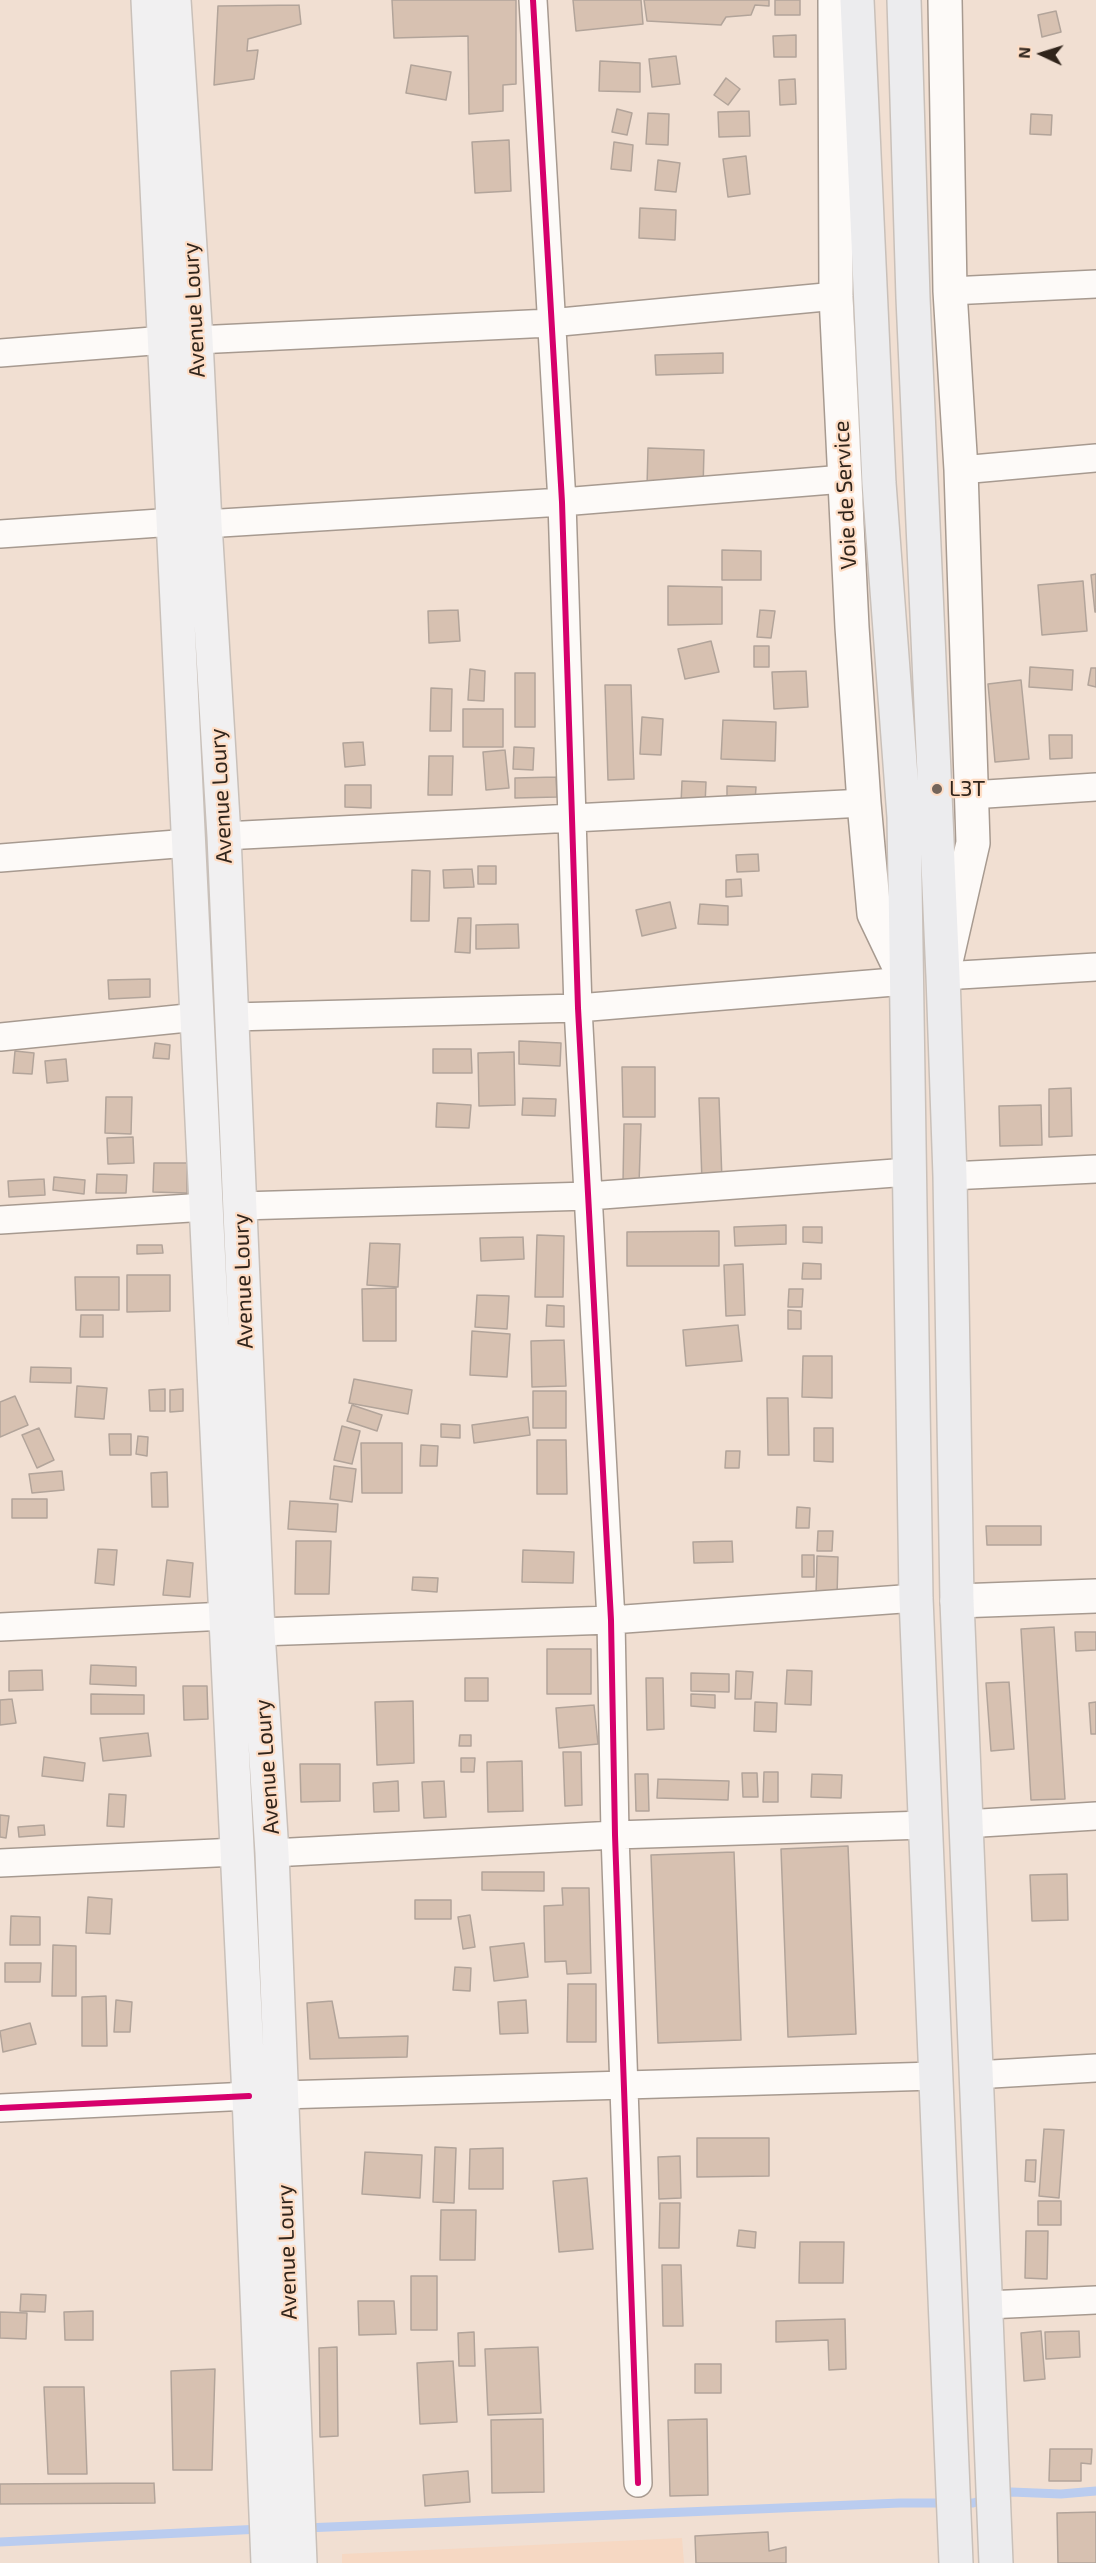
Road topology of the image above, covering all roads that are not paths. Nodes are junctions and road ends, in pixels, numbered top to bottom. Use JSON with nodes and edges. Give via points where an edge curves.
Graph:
{"nodes":[{"id":1,"x":148,"y":0,"type":"edge"},
{"id":2,"x":174,"y":0,"type":"edge"},
{"id":3,"x":534,"y":0,"type":"edge"},
{"id":4,"x":835,"y":0,"type":"edge"},
{"id":5,"x":857,"y":0,"type":"edge"},
{"id":6,"x":904,"y":0,"type":"edge"},
{"id":7,"x":945,"y":0,"type":"edge"},
{"id":8,"x":1096,"y":284,"type":"edge"},
{"id":9,"x":950,"y":291,"type":"junction"},
{"id":10,"x":836,"y":296,"type":"junction"},
{"id":11,"x":550,"y":323,"type":"junction"},
{"id":12,"x":181,"y":340,"type":"junction"},
{"id":13,"x":0,"y":353,"type":"edge"},
{"id":14,"x":1096,"y":458,"type":"edge"},
{"id":15,"x":961,"y":470,"type":"junction"},
{"id":16,"x":844,"y":479,"type":"junction"},
{"id":17,"x":562,"y":502,"type":"junction"},
{"id":18,"x":189,"y":523,"type":"junction"},
{"id":19,"x":0,"y":534,"type":"edge"},
{"id":20,"x":1096,"y":788,"type":"edge"},
{"id":21,"x":971,"y":795,"type":"junction"},
{"id":22,"x":864,"y":803,"type":"junction"},
{"id":23,"x":574,"y":818,"type":"junction"},
{"id":24,"x":224,"y":836,"type":"junction"},
{"id":25,"x":189,"y":843,"type":"junction"},
{"id":26,"x":0,"y":858,"type":"edge"},
{"id":27,"x":1096,"y":967,"type":"edge"},
{"id":28,"x":943,"y":976,"type":"junction"},
{"id":29,"x":906,"y":981,"type":"junction"},
{"id":30,"x":578,"y":1008,"type":"junction"},
{"id":31,"x":198,"y":1017,"type":"junction"},
{"id":32,"x":232,"y":1017,"type":"junction"},
{"id":33,"x":0,"y":1036,"type":"edge"},
{"id":34,"x":1096,"y":1169,"type":"edge"},
{"id":35,"x":908,"y":1172,"type":"junction"},
{"id":36,"x":950,"y":1176,"type":"junction"},
{"id":37,"x":589,"y":1196,"type":"junction"},
{"id":38,"x":240,"y":1206,"type":"junction"},
{"id":39,"x":206,"y":1207,"type":"junction"},
{"id":40,"x":0,"y":1221,"type":"edge"},
{"id":41,"x":1096,"y":1596,"type":"edge"},
{"id":42,"x":916,"y":1598,"type":"junction"},
{"id":43,"x":957,"y":1601,"type":"junction"},
{"id":44,"x":226,"y":1616,"type":"junction"},
{"id":45,"x":611,"y":1620,"type":"junction"},
{"id":46,"x":0,"y":1627,"type":"edge"},
{"id":47,"x":258,"y":1632,"type":"junction"},
{"id":48,"x":1096,"y":1816,"type":"edge"},
{"id":49,"x":965,"y":1824,"type":"junction"},
{"id":50,"x":925,"y":1825,"type":"junction"},
{"id":51,"x":615,"y":1835,"type":"junction"},
{"id":52,"x":237,"y":1852,"type":"junction"},
{"id":53,"x":272,"y":1853,"type":"junction"},
{"id":54,"x":0,"y":1863,"type":"edge"},
{"id":55,"x":1096,"y":2068,"type":"edge"},
{"id":56,"x":975,"y":2075,"type":"junction"},
{"id":57,"x":935,"y":2076,"type":"junction"},
{"id":58,"x":623,"y":2083,"type":"junction"},
{"id":59,"x":265,"y":2095,"type":"junction"},
{"id":60,"x":0,"y":2108,"type":"edge"},
{"id":61,"x":1096,"y":2300,"type":"edge"},
{"id":62,"x":987,"y":2305,"type":"junction"},
{"id":63,"x":638,"y":2483,"type":"dead end"},
{"id":64,"x":996,"y":2550,"type":"edge"},
{"id":65,"x":955,"y":2551,"type":"edge"},
{"id":66,"x":268,"y":2554,"type":"edge"},
{"id":67,"x":300,"y":2554,"type":"edge"}],
"edges":[{"from":1,"to":12,"type":"main road","name":"Avenue Loury"},
{"from":2,"to":12,"type":"main road","name":"Avenue Loury"},
{"from":3,"to":11,"type":"street"},
{"from":4,"to":10,"type":"main road","name":"Voie de Service"},
{"from":5,"to":29,"type":"highway","via":[[879,483],[904,817]]},
{"from":6,"to":28,"type":"highway","via":[[912,297]]},
{"from":7,"to":9,"type":"main road"},
{"from":8,"to":9,"type":"street"},
{"from":9,"to":15,"type":"main road"},
{"from":10,"to":11,"type":"street"},
{"from":10,"to":16,"type":"main road","name":"Voie de Service"},
{"from":11,"to":12,"type":"street"},
{"from":11,"to":17,"type":"street"},
{"from":12,"to":13,"type":"street"},
{"from":12,"to":18,"type":"main road","name":"Avenue Loury"},
{"from":14,"to":15,"type":"street"},
{"from":15,"to":21,"type":"main road"},
{"from":16,"to":17,"type":"street"},
{"from":16,"to":22,"type":"main road","name":"Voie de Service"},
{"from":17,"to":18,"type":"street"},
{"from":17,"to":23,"type":"street"},
{"from":18,"to":19,"type":"street"},
{"from":18,"to":24,"type":"main road","name":"Avenue Loury"},
{"from":18,"to":25,"type":"main road","name":"Avenue Loury"},
{"from":20,"to":21,"type":"street"},
{"from":21,"to":28,"type":"main road","via":[[973,843]]},
{"from":22,"to":23,"type":"street"},
{"from":22,"to":29,"type":"main road","name":"Voie de Service","via":[[874,914]]},
{"from":23,"to":24,"type":"street"},
{"from":23,"to":30,"type":"street"},
{"from":24,"to":32,"type":"main road","name":"Avenue Loury"},
{"from":25,"to":26,"type":"street"},
{"from":25,"to":31,"type":"main road","name":"Avenue Loury"},
{"from":27,"to":28,"type":"street"},
{"from":28,"to":36,"type":"highway"},
{"from":29,"to":30,"type":"street"},
{"from":29,"to":35,"type":"highway"},
{"from":30,"to":32,"type":"street"},
{"from":30,"to":37,"type":"street"},
{"from":31,"to":33,"type":"street"},
{"from":31,"to":39,"type":"main road","name":"Avenue Loury"},
{"from":32,"to":38,"type":"main road","name":"Avenue Loury"},
{"from":34,"to":36,"type":"street"},
{"from":35,"to":37,"type":"street"},
{"from":35,"to":42,"type":"highway"},
{"from":36,"to":43,"type":"highway"},
{"from":37,"to":38,"type":"street"},
{"from":37,"to":45,"type":"street"},
{"from":38,"to":47,"type":"main road","name":"Avenue Loury"},
{"from":39,"to":40,"type":"street"},
{"from":39,"to":44,"type":"main road","name":"Avenue Loury"},
{"from":41,"to":43,"type":"main road"},
{"from":42,"to":45,"type":"street"},
{"from":42,"to":50,"type":"highway"},
{"from":43,"to":49,"type":"highway"},
{"from":44,"to":46,"type":"street"},
{"from":44,"to":52,"type":"main road","name":"Avenue Loury"},
{"from":45,"to":47,"type":"street"},
{"from":45,"to":51,"type":"street"},
{"from":47,"to":53,"type":"main road","name":"Avenue Loury"},
{"from":48,"to":49,"type":"street"},
{"from":49,"to":56,"type":"highway"},
{"from":50,"to":51,"type":"street"},
{"from":50,"to":57,"type":"highway"},
{"from":51,"to":53,"type":"street"},
{"from":51,"to":58,"type":"street"},
{"from":52,"to":54,"type":"street"},
{"from":52,"to":59,"type":"main road","name":"Avenue Loury"},
{"from":53,"to":59,"type":"main road","name":"Avenue Loury"},
{"from":55,"to":56,"type":"street"},
{"from":56,"to":62,"type":"highway"},
{"from":57,"to":58,"type":"street"},
{"from":57,"to":65,"type":"highway"},
{"from":58,"to":59,"type":"street"},
{"from":58,"to":63,"type":"street"},
{"from":59,"to":60,"type":"street"},
{"from":59,"to":66,"type":"main road","name":"Avenue Loury"},
{"from":59,"to":67,"type":"main road","name":"Avenue Loury"},
{"from":61,"to":62,"type":"street"},
{"from":62,"to":64,"type":"highway"}]}
